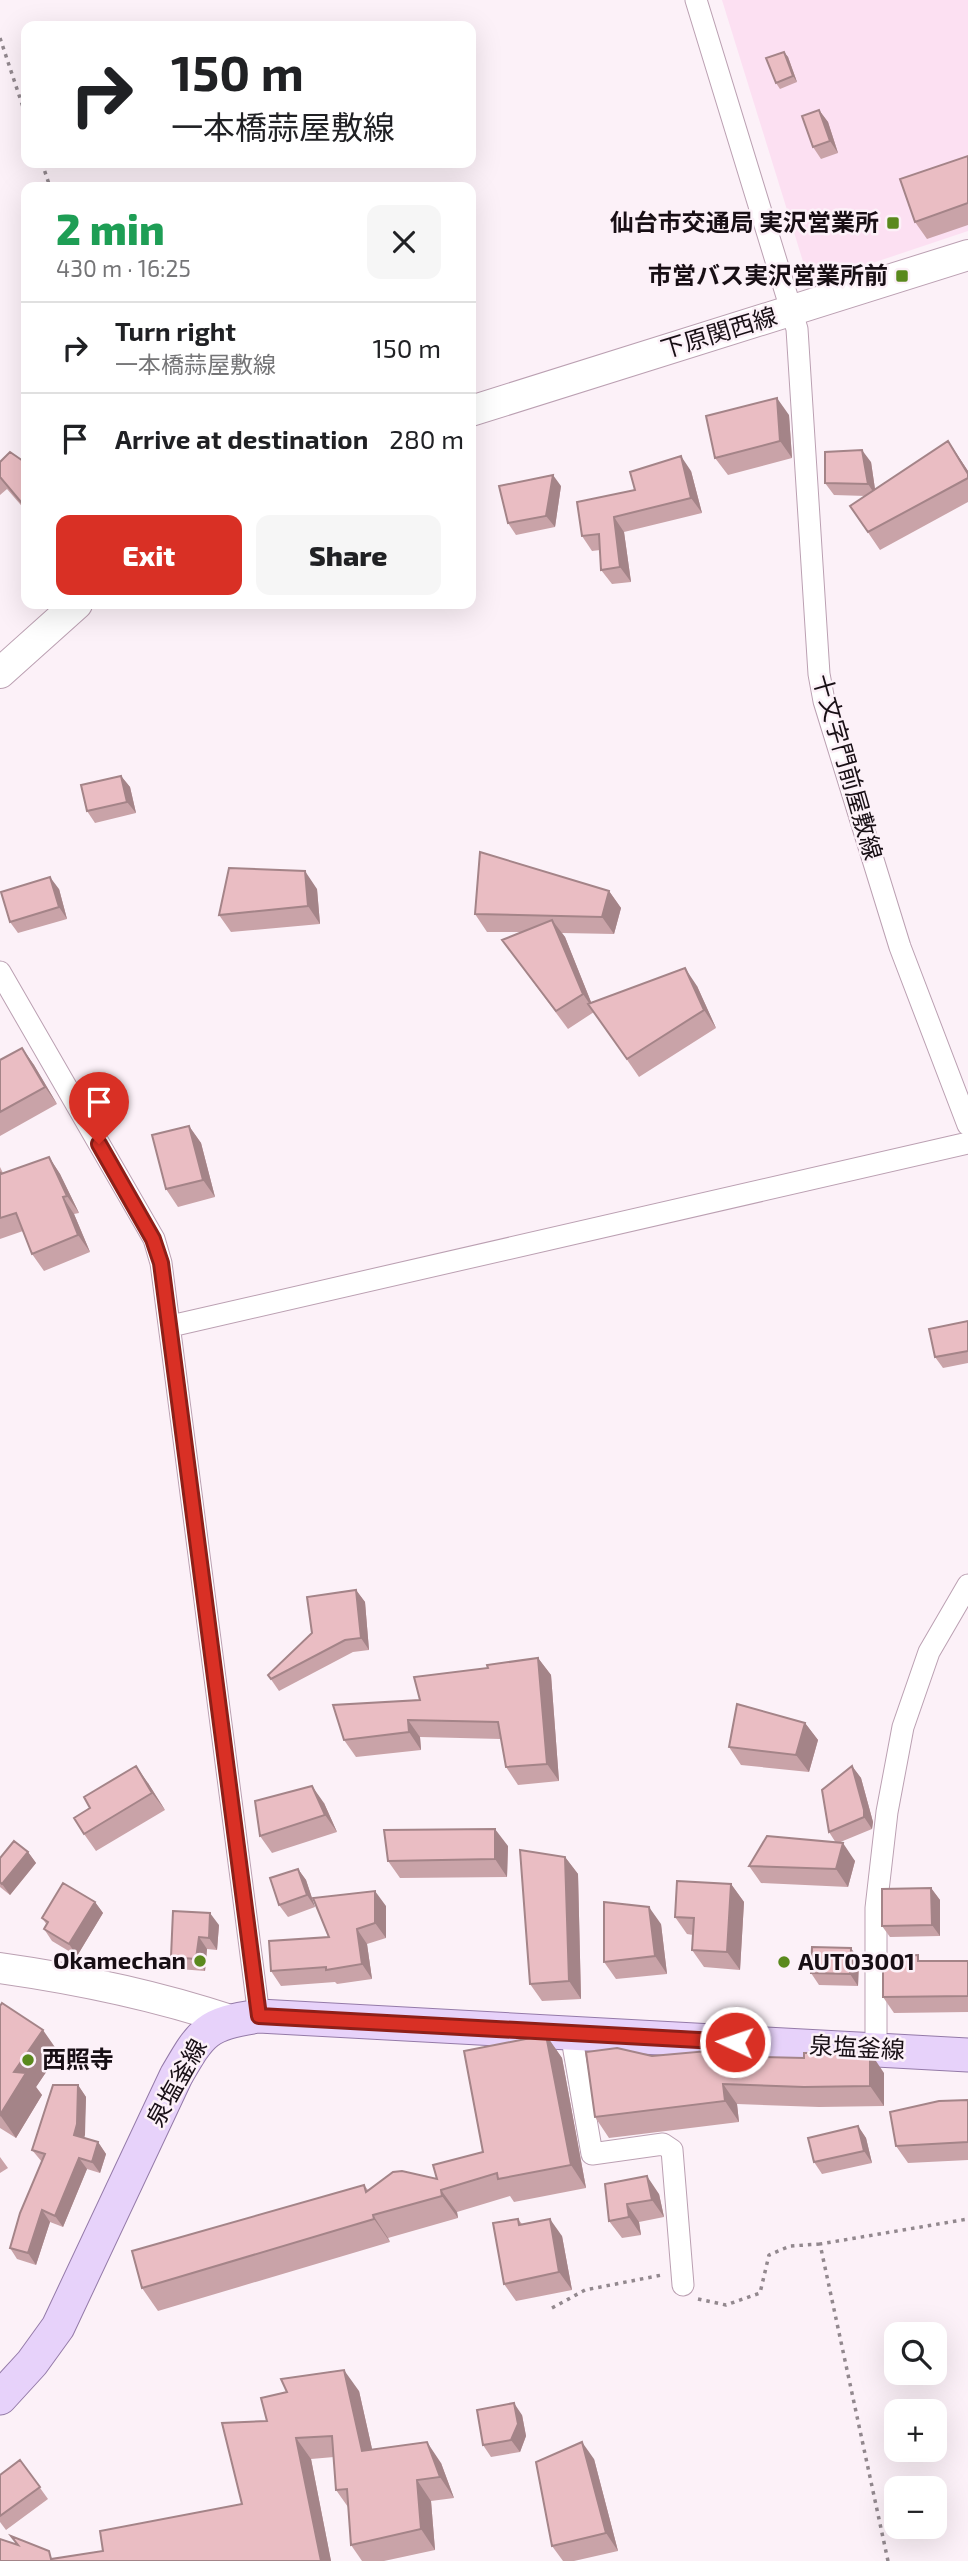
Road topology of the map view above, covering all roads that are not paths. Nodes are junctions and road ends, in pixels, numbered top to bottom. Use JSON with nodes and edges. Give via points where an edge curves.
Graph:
{"nodes":[{"id":1,"x":696,"y":0,"type":"edge"},
{"id":2,"x":968,"y":255,"type":"edge"},
{"id":3,"x":791,"y":311,"type":"junction"},
{"id":4,"x":476,"y":409,"type":"edge"},
{"id":5,"x":72,"y":609,"type":"edge"},
{"id":6,"x":0,"y":673,"type":"edge"},
{"id":7,"x":0,"y":972,"type":"edge"},
{"id":8,"x":968,"y":1125,"type":"edge"},
{"id":9,"x":968,"y":1143,"type":"edge"},
{"id":10,"x":171,"y":1326,"type":"junction"},
{"id":11,"x":968,"y":1585,"type":"edge"},
{"id":12,"x":0,"y":1968,"type":"edge"},
{"id":13,"x":244,"y":2018,"type":"junction"},
{"id":14,"x":571,"y":2033,"type":"junction"},
{"id":15,"x":876,"y":2049,"type":"junction"},
{"id":16,"x":968,"y":2055,"type":"edge"},
{"id":17,"x":683,"y":2285,"type":"dead end"},
{"id":18,"x":0,"y":2398,"type":"edge"}],
"edges":[{"from":1,"to":3,"type":"street","name":"十文字門前屋敷線"},
{"from":2,"to":3,"type":"street","name":"下原関西線"},
{"from":3,"to":4,"type":"street","name":"下原関西線"},
{"from":3,"to":8,"type":"street","name":"十文字門前屋敷線","via":[[797,329],[824,701],[900,947]]},
{"from":5,"to":6,"type":"street"},
{"from":7,"to":10,"type":"street","via":[[153,1239]]},
{"from":9,"to":10,"type":"street"},
{"from":10,"to":13,"type":"street"},
{"from":11,"to":15,"type":"street","via":[[929,1652],[901,1739],[876,1908]]},
{"from":12,"to":13,"type":"street","via":[[73,1978]]},
{"from":13,"to":14,"type":"main road","name":"泉塩釜線"},
{"from":13,"to":18,"type":"main road","name":"泉塩釜線","via":[[204,2033],[193,2047],[58,2327]]},
{"from":14,"to":15,"type":"main road","name":"泉塩釜線"},
{"from":14,"to":17,"type":"street","via":[[592,2154],[663,2144],[672,2150]]},
{"from":15,"to":16,"type":"main road","name":"泉塩釜線"}]}
